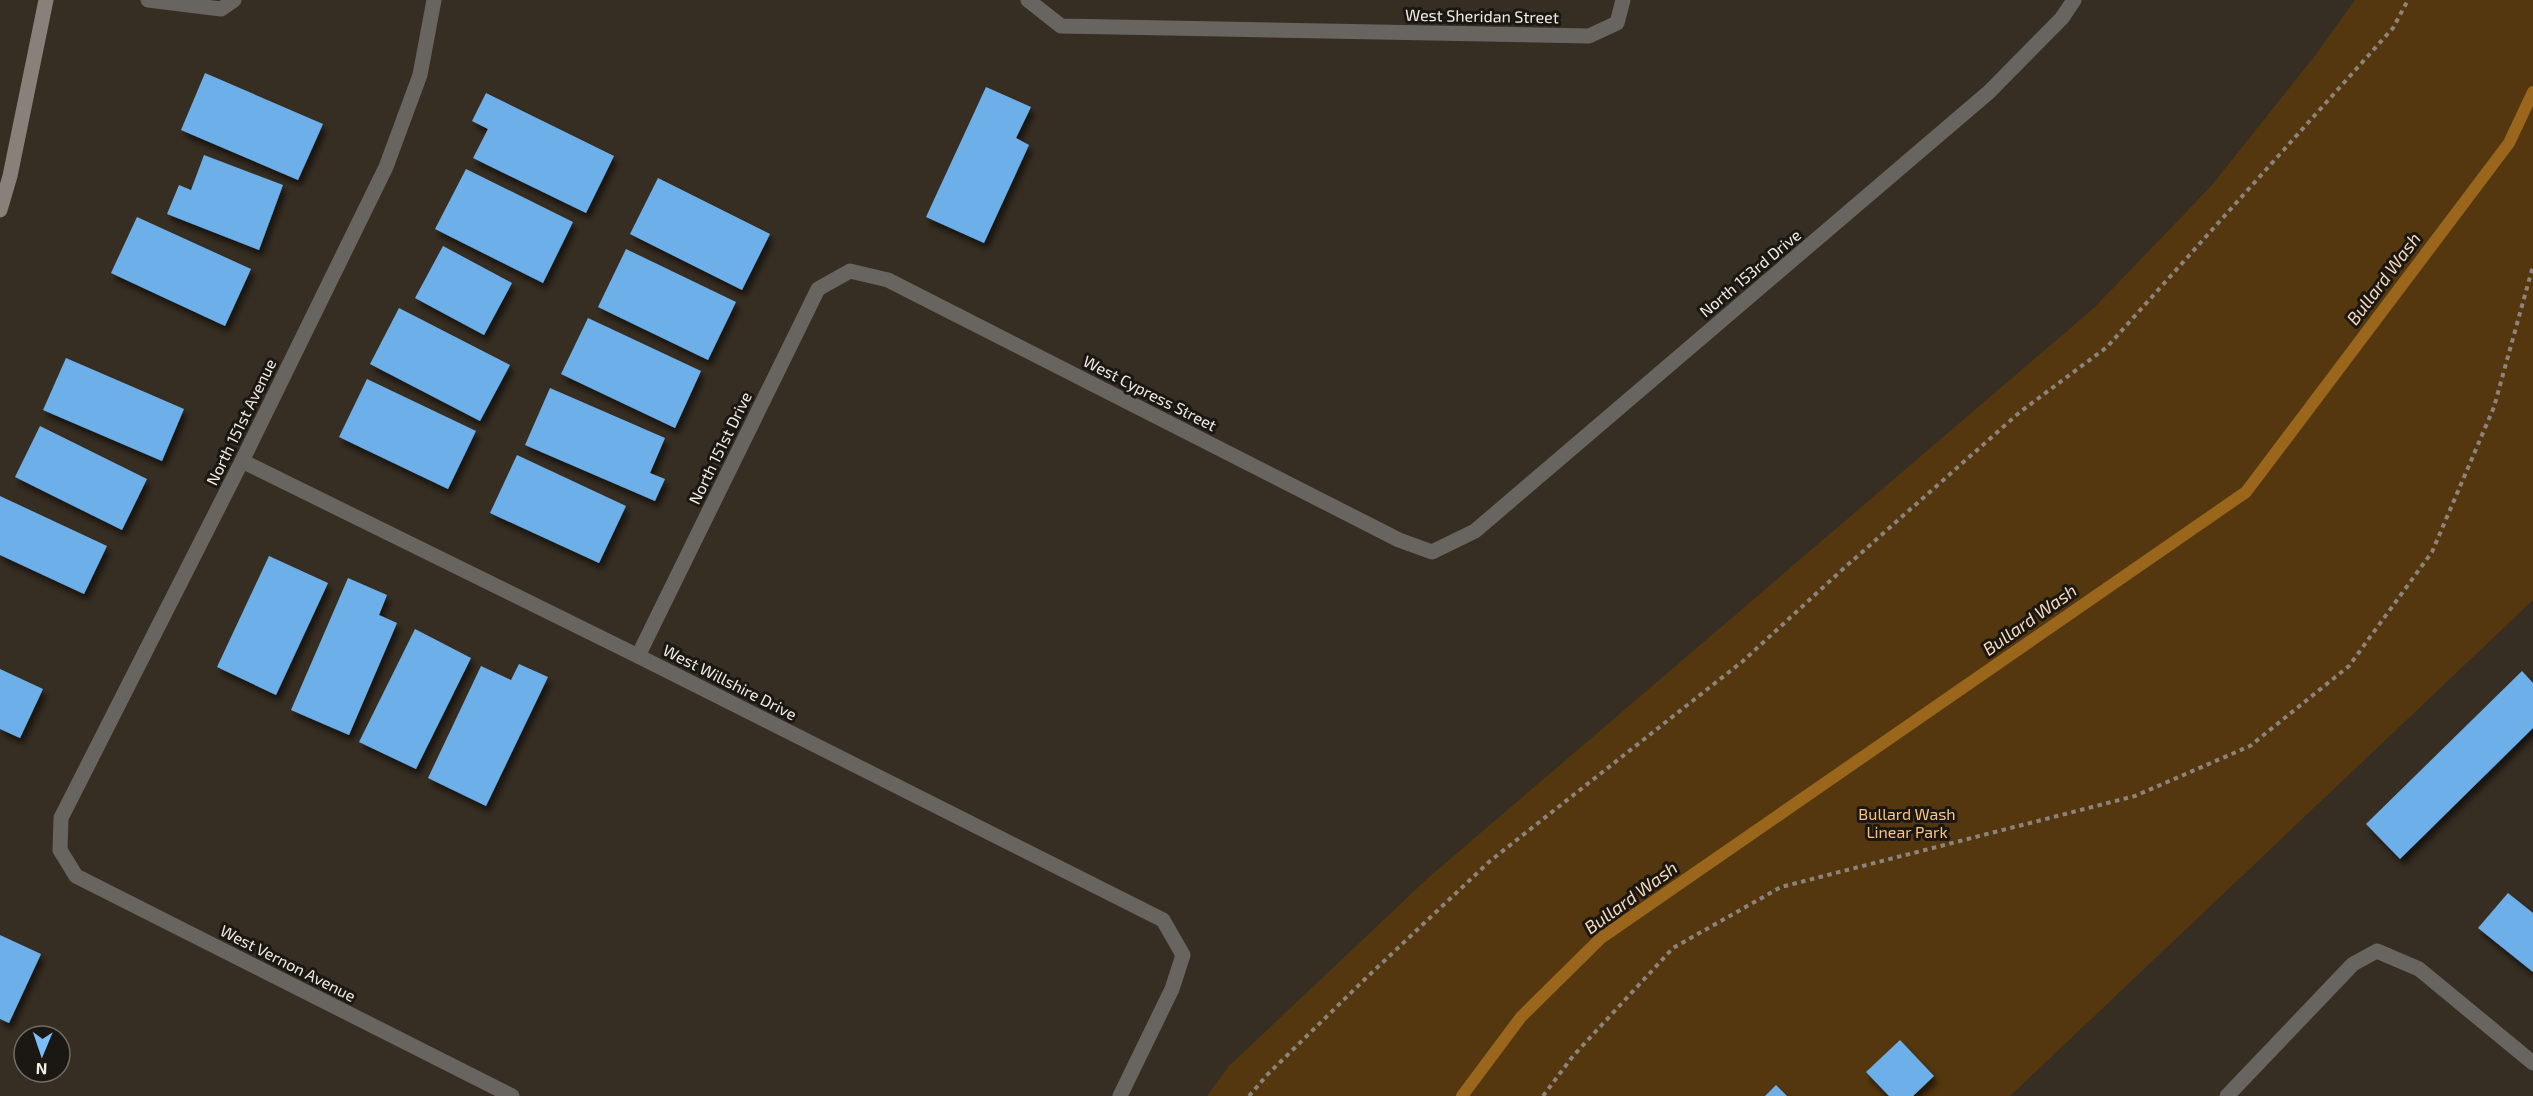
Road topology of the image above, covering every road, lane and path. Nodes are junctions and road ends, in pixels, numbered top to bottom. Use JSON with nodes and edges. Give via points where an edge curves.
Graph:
{"nodes":[{"id":1,"x":46,"y":0,"type":"edge"},
{"id":2,"x":148,"y":0,"type":"edge"},
{"id":3,"x":234,"y":0,"type":"edge"},
{"id":4,"x":434,"y":0,"type":"edge"},
{"id":5,"x":1623,"y":0,"type":"edge"},
{"id":6,"x":2074,"y":0,"type":"edge"},
{"id":7,"x":2408,"y":0,"type":"edge"},
{"id":8,"x":1029,"y":1,"type":"edge"},
{"id":9,"x":0,"y":210,"type":"edge"},
{"id":10,"x":2533,"y":266,"type":"edge"},
{"id":11,"x":850,"y":272,"type":"joint"},
{"id":12,"x":242,"y":461,"type":"junction"},
{"id":13,"x":1432,"y":552,"type":"joint"},
{"id":14,"x":638,"y":656,"type":"junction"},
{"id":15,"x":60,"y":850,"type":"joint"},
{"id":16,"x":2533,"y":1063,"type":"edge"},
{"id":17,"x":512,"y":1096,"type":"edge"},
{"id":18,"x":1120,"y":1096,"type":"edge"},
{"id":19,"x":1249,"y":1096,"type":"edge"},
{"id":20,"x":1543,"y":1096,"type":"edge"},
{"id":21,"x":2227,"y":1096,"type":"edge"}],
"edges":[{"from":1,"to":9,"type":"street"},
{"from":2,"to":3,"type":"street","via":[[221,9]]},
{"from":4,"to":12,"type":"street","name":"North 151st Avenue","via":[[420,75],[386,167]]},
{"from":5,"to":8,"type":"street","name":"West Sheridan Street","via":[[1617,22],[1589,36],[1061,26]]},
{"from":6,"to":13,"type":"street","name":"North 153rd Drive","via":[[2062,18],[1980,100],[1475,531]]},
{"from":7,"to":19,"type":"path","via":[[2385,37],[2107,347],[2020,412],[1743,661],[1490,861]]},
{"from":10,"to":20,"type":"path","via":[[2494,407],[2432,552],[2349,666],[2250,746],[2135,796],[1781,886],[1673,948],[1573,1056]]},
{"from":11,"to":13,"type":"street","name":"West Cypress Street","via":[[888,280],[1399,540]]},
{"from":11,"to":14,"type":"street","name":"North 151st Drive","via":[[818,289]]},
{"from":12,"to":14,"type":"street","name":"West Willshire Drive"},
{"from":12,"to":15,"type":"street","name":"North 151st Avenue","via":[[61,818]]},
{"from":14,"to":18,"type":"street","name":"West Willshire Drive","via":[[1164,920],[1183,955],[1172,989]]},
{"from":15,"to":17,"type":"street","name":"West Vernon Avenue","via":[[76,876]]},
{"from":16,"to":21,"type":"street","via":[[2419,969],[2377,951],[2353,964]]}]}
